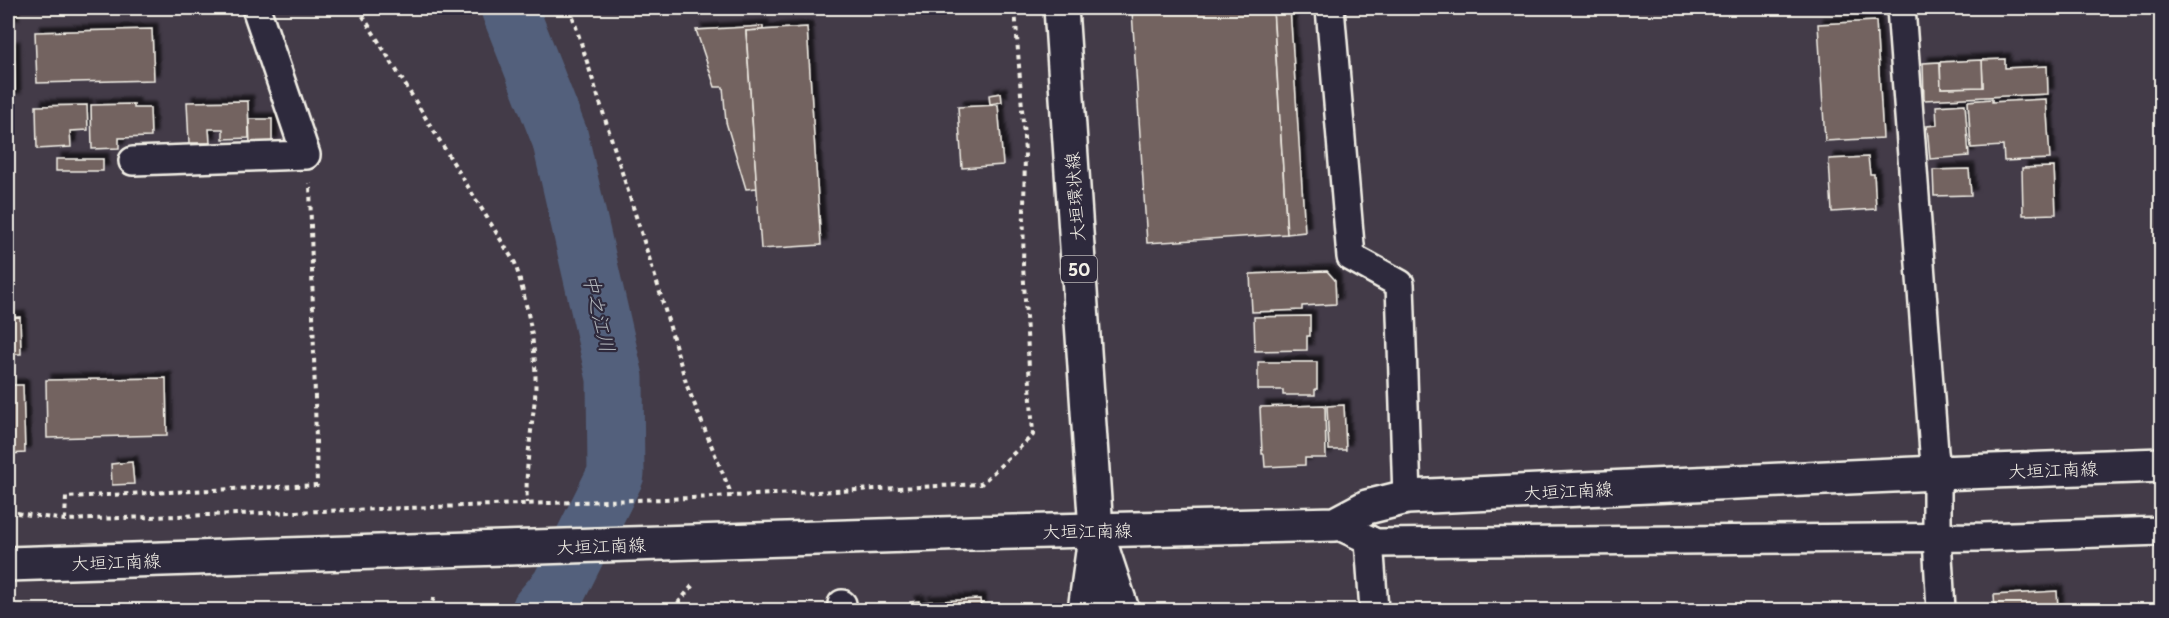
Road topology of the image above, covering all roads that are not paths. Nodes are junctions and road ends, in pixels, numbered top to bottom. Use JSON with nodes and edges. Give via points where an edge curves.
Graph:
{"nodes":[{"id":1,"x":256,"y":8,"type":"edge"},
{"id":2,"x":1061,"y":8,"type":"edge"},
{"id":3,"x":1330,"y":8,"type":"edge"},
{"id":4,"x":1901,"y":8,"type":"edge"},
{"id":5,"x":133,"y":161,"type":"dead end"},
{"id":6,"x":2162,"y":465,"type":"edge"},
{"id":7,"x":1937,"y":472,"type":"junction"},
{"id":8,"x":1407,"y":497,"type":"junction"},
{"id":9,"x":1335,"y":524,"type":"junction"},
{"id":10,"x":1096,"y":530,"type":"junction"},
{"id":11,"x":2162,"y":531,"type":"edge"},
{"id":12,"x":1937,"y":538,"type":"junction"},
{"id":13,"x":1369,"y":540,"type":"junction"},
{"id":14,"x":8,"y":564,"type":"edge"},
{"id":15,"x":1085,"y":610,"type":"edge"},
{"id":16,"x":1122,"y":610,"type":"edge"},
{"id":17,"x":1374,"y":610,"type":"edge"},
{"id":18,"x":1941,"y":610,"type":"edge"}],
"edges":[{"from":1,"to":5,"type":"street","via":[[306,155]]},
{"from":2,"to":10,"type":"main road","name":"大垣環状線","number":"50"},
{"from":3,"to":8,"type":"street","via":[[1352,256],[1400,284]]},
{"from":4,"to":7,"type":"street"},
{"from":6,"to":7,"type":"main road","name":"大垣江南線"},
{"from":7,"to":8,"type":"main road","name":"大垣江南線"},
{"from":7,"to":12,"type":"street"},
{"from":8,"to":9,"type":"main road","name":"大垣江南線","via":[[1367,507]]},
{"from":9,"to":10,"type":"main road","name":"大垣江南線"},
{"from":9,"to":13,"type":"street"},
{"from":10,"to":14,"type":"main road","name":"大垣江南線"},
{"from":10,"to":15,"type":"main road","name":"大垣環状線","number":"50"},
{"from":10,"to":16,"type":"main road","name":"大垣環状線","number":"50"},
{"from":11,"to":12,"type":"street"},
{"from":12,"to":13,"type":"street","via":[[1376,543]]},
{"from":12,"to":18,"type":"street"},
{"from":13,"to":17,"type":"street"}]}
